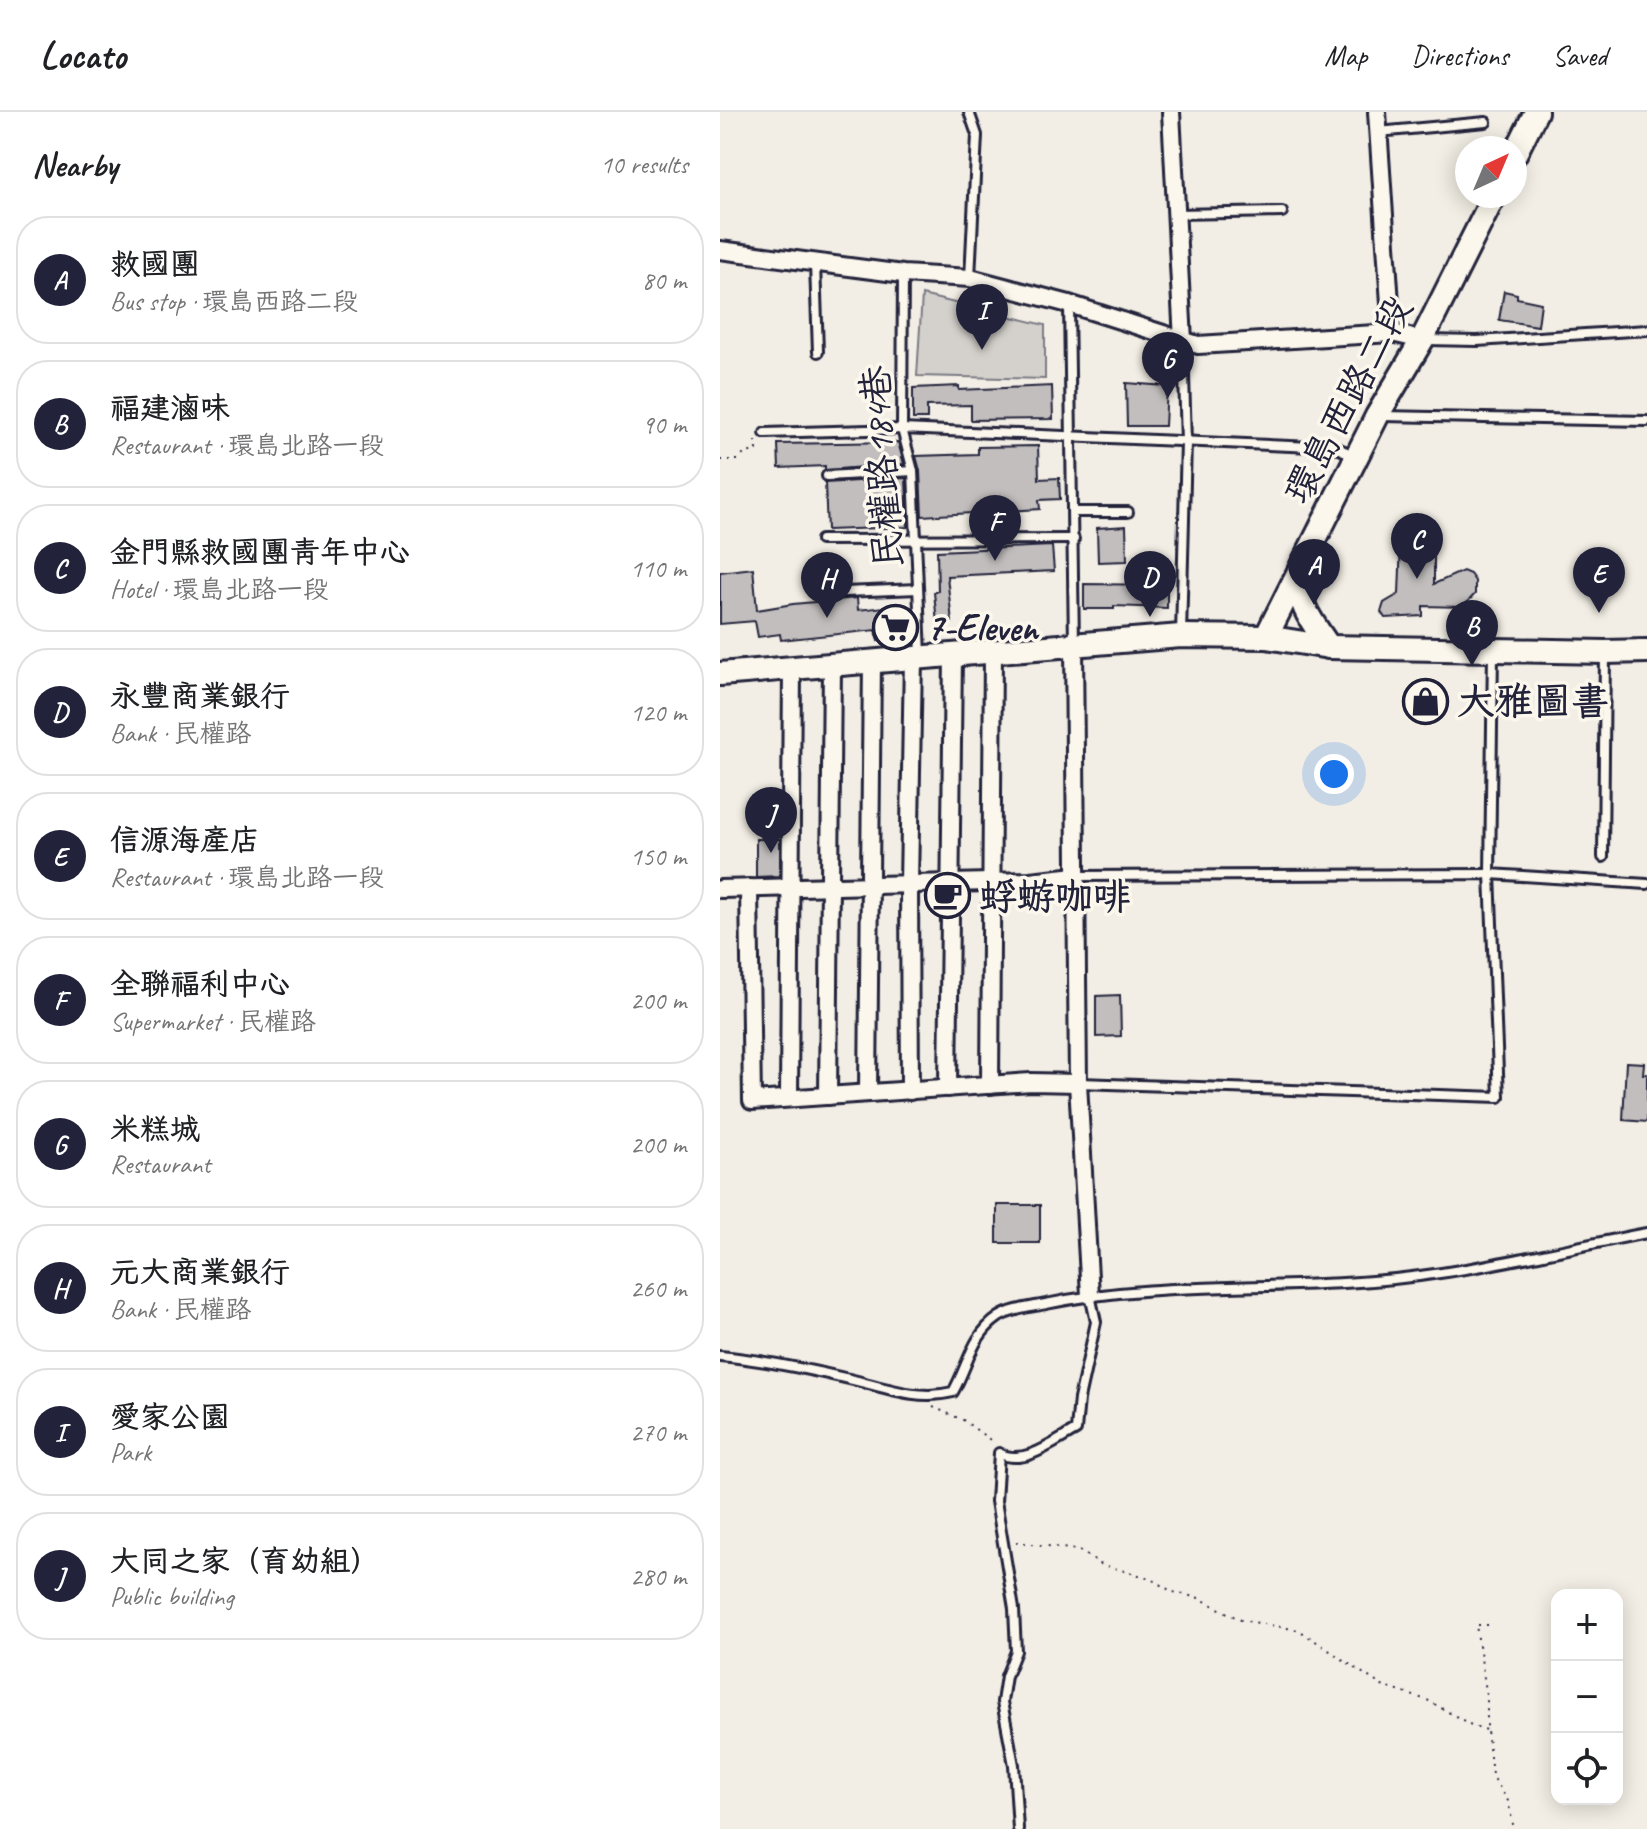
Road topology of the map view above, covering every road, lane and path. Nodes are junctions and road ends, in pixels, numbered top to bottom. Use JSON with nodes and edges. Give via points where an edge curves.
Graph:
{"nodes":[{"id":1,"x":969,"y":112,"type":"edge"},
{"id":2,"x":1171,"y":112,"type":"edge"},
{"id":3,"x":1377,"y":112,"type":"edge"},
{"id":4,"x":1536,"y":112,"type":"edge"},
{"id":5,"x":1486,"y":122,"type":"dead end"},
{"id":6,"x":1377,"y":132,"type":"junction"},
{"id":7,"x":1524,"y":136,"type":"edge"},
{"id":8,"x":1488,"y":208,"type":"edge"},
{"id":9,"x":1282,"y":212,"type":"dead end"},
{"id":10,"x":1176,"y":214,"type":"junction"},
{"id":11,"x":720,"y":250,"type":"edge"},
{"id":12,"x":815,"y":264,"type":"junction"},
{"id":13,"x":903,"y":274,"type":"junction"},
{"id":14,"x":970,"y":278,"type":"junction"},
{"id":15,"x":1069,"y":304,"type":"junction"},
{"id":16,"x":1647,"y":330,"type":"edge"},
{"id":17,"x":1392,"y":333,"type":"junction"},
{"id":18,"x":1422,"y":340,"type":"junction"},
{"id":19,"x":1183,"y":341,"type":"junction"},
{"id":20,"x":818,"y":352,"type":"dead end"},
{"id":21,"x":1377,"y":416,"type":"junction"},
{"id":22,"x":1647,"y":421,"type":"edge"},
{"id":23,"x":902,"y":429,"type":"junction"},
{"id":24,"x":765,"y":433,"type":"joint"},
{"id":25,"x":1069,"y":437,"type":"junction"},
{"id":26,"x":1186,"y":442,"type":"junction"},
{"id":27,"x":1357,"y":456,"type":"junction"},
{"id":28,"x":720,"y":460,"type":"edge"},
{"id":29,"x":913,"y":471,"type":"junction"},
{"id":30,"x":827,"y":476,"type":"dead end"},
{"id":31,"x":1073,"y":512,"type":"junction"},
{"id":32,"x":1128,"y":512,"type":"dead end"},
{"id":33,"x":916,"y":538,"type":"junction"},
{"id":34,"x":1074,"y":539,"type":"junction"},
{"id":35,"x":821,"y":540,"type":"dead end"},
{"id":36,"x":1298,"y":577,"type":"junction"},
{"id":37,"x":918,"y":589,"type":"junction"},
{"id":38,"x":819,"y":593,"type":"dead end"},
{"id":39,"x":1181,"y":636,"type":"junction"},
{"id":40,"x":1266,"y":637,"type":"junction"},
{"id":41,"x":1074,"y":644,"type":"junction"},
{"id":42,"x":1329,"y":647,"type":"junction"},
{"id":43,"x":993,"y":651,"type":"junction"},
{"id":44,"x":1493,"y":651,"type":"junction"},
{"id":45,"x":1647,"y":651,"type":"edge"},
{"id":46,"x":1605,"y":652,"type":"junction"},
{"id":47,"x":953,"y":655,"type":"junction"},
{"id":48,"x":917,"y":658,"type":"junction"},
{"id":49,"x":872,"y":661,"type":"junction"},
{"id":50,"x":832,"y":665,"type":"junction"},
{"id":51,"x":792,"y":668,"type":"junction"},
{"id":52,"x":720,"y":674,"type":"edge"},
{"id":53,"x":1603,"y":857,"type":"dead end"},
{"id":54,"x":1490,"y":874,"type":"junction"},
{"id":55,"x":1076,"y":876,"type":"junction"},
{"id":56,"x":990,"y":882,"type":"junction"},
{"id":57,"x":950,"y":883,"type":"junction"},
{"id":58,"x":909,"y":884,"type":"junction"},
{"id":59,"x":1647,"y":884,"type":"edge"},
{"id":60,"x":870,"y":885,"type":"junction"},
{"id":61,"x":831,"y":886,"type":"junction"},
{"id":62,"x":791,"y":887,"type":"junction"},
{"id":63,"x":749,"y":888,"type":"junction"},
{"id":64,"x":720,"y":889,"type":"edge"},
{"id":65,"x":1078,"y":1083,"type":"junction"},
{"id":66,"x":990,"y":1085,"type":"junction"},
{"id":67,"x":948,"y":1088,"type":"junction"},
{"id":68,"x":910,"y":1091,"type":"junction"},
{"id":69,"x":868,"y":1093,"type":"junction"},
{"id":70,"x":828,"y":1096,"type":"junction"},
{"id":71,"x":789,"y":1098,"type":"junction"},
{"id":72,"x":1647,"y":1233,"type":"edge"},
{"id":73,"x":1090,"y":1295,"type":"junction"},
{"id":74,"x":720,"y":1356,"type":"edge"},
{"id":75,"x":908,"y":1394,"type":"junction"},
{"id":76,"x":999,"y":1453,"type":"junction"},
{"id":77,"x":1002,"y":1539,"type":"junction"},
{"id":78,"x":1488,"y":1625,"type":"dead end"},
{"id":79,"x":1487,"y":1730,"type":"junction"},
{"id":80,"x":1018,"y":1829,"type":"edge"},
{"id":81,"x":1514,"y":1829,"type":"edge"}],
"edges":[{"from":1,"to":14,"type":"lane","via":[[977,135]]},
{"from":2,"to":10,"type":"street"},
{"from":3,"to":6,"type":"street"},
{"from":4,"to":7,"type":"main road"},
{"from":5,"to":6,"type":"lane"},
{"from":6,"to":17,"type":"street"},
{"from":8,"to":18,"type":"main road","name":"環島西路二段"},
{"from":9,"to":10,"type":"lane"},
{"from":10,"to":19,"type":"street"},
{"from":11,"to":12,"type":"street"},
{"from":12,"to":13,"type":"street"},
{"from":12,"to":20,"type":"lane"},
{"from":13,"to":14,"type":"street"},
{"from":13,"to":23,"type":"lane","name":"民權路184巷"},
{"from":14,"to":15,"type":"street"},
{"from":15,"to":19,"type":"street"},
{"from":15,"to":25,"type":"lane"},
{"from":16,"to":18,"type":"lane"},
{"from":17,"to":18,"type":"street"},
{"from":17,"to":19,"type":"street","via":[[1198,345]]},
{"from":18,"to":21,"type":"main road","name":"環島西路二段"},
{"from":19,"to":26,"type":"lane"},
{"from":21,"to":22,"type":"lane"},
{"from":21,"to":27,"type":"main road","name":"環島西路二段"},
{"from":23,"to":24,"type":"lane"},
{"from":23,"to":25,"type":"lane"},
{"from":23,"to":29,"type":"lane","name":"民權路184巷"},
{"from":24,"to":28,"type":"path","via":[[755,434],[757,450],[738,460]]},
{"from":25,"to":26,"type":"lane"},
{"from":25,"to":31,"type":"lane"},
{"from":26,"to":27,"type":"lane","via":[[1337,448]]},
{"from":26,"to":39,"type":"lane"},
{"from":27,"to":36,"type":"main road","name":"環島西路二段"},
{"from":29,"to":30,"type":"lane"},
{"from":29,"to":33,"type":"lane","name":"民權路184巷"},
{"from":31,"to":32,"type":"lane"},
{"from":31,"to":34,"type":"lane"},
{"from":33,"to":34,"type":"lane"},
{"from":33,"to":35,"type":"lane"},
{"from":33,"to":37,"type":"lane","name":"民權路184巷"},
{"from":34,"to":41,"type":"lane"},
{"from":36,"to":40,"type":"main road","name":"環島西路二段"},
{"from":36,"to":42,"type":"main road","via":[[1306,614]]},
{"from":37,"to":38,"type":"lane"},
{"from":37,"to":48,"type":"lane","name":"民權路184巷"},
{"from":39,"to":40,"type":"main road"},
{"from":39,"to":41,"type":"main road"},
{"from":40,"to":42,"type":"main road"},
{"from":41,"to":43,"type":"main road"},
{"from":41,"to":55,"type":"street"},
{"from":42,"to":44,"type":"main road"},
{"from":43,"to":47,"type":"main road"},
{"from":43,"to":56,"type":"street"},
{"from":44,"to":46,"type":"main road"},
{"from":44,"to":54,"type":"lane"},
{"from":45,"to":46,"type":"main road"},
{"from":46,"to":53,"type":"lane"},
{"from":47,"to":48,"type":"main road"},
{"from":47,"to":57,"type":"street"},
{"from":48,"to":49,"type":"main road"},
{"from":48,"to":58,"type":"street"},
{"from":49,"to":50,"type":"main road"},
{"from":49,"to":60,"type":"street"},
{"from":50,"to":51,"type":"main road"},
{"from":50,"to":61,"type":"street"},
{"from":51,"to":52,"type":"main road"},
{"from":51,"to":62,"type":"street"},
{"from":54,"to":55,"type":"lane"},
{"from":54,"to":59,"type":"lane"},
{"from":54,"to":65,"type":"lane","via":[[1499,1097]]},
{"from":55,"to":56,"type":"street"},
{"from":55,"to":65,"type":"street"},
{"from":56,"to":57,"type":"street"},
{"from":56,"to":66,"type":"street"},
{"from":57,"to":58,"type":"street"},
{"from":57,"to":67,"type":"street"},
{"from":58,"to":60,"type":"street"},
{"from":58,"to":68,"type":"street"},
{"from":60,"to":61,"type":"street"},
{"from":60,"to":69,"type":"street"},
{"from":61,"to":62,"type":"street"},
{"from":61,"to":70,"type":"street"},
{"from":62,"to":63,"type":"street"},
{"from":62,"to":71,"type":"street"},
{"from":63,"to":64,"type":"street"},
{"from":63,"to":71,"type":"street","via":[[752,1101]]},
{"from":65,"to":66,"type":"street"},
{"from":65,"to":73,"type":"street"},
{"from":66,"to":67,"type":"street"},
{"from":67,"to":68,"type":"street"},
{"from":68,"to":69,"type":"street"},
{"from":69,"to":70,"type":"street"},
{"from":70,"to":71,"type":"street"},
{"from":72,"to":73,"type":"lane","via":[[1374,1281]]},
{"from":73,"to":75,"type":"lane","via":[[1001,1315],[975,1339],[953,1392]]},
{"from":73,"to":76,"type":"lane","via":[[1096,1322],[1076,1430],[1024,1458]]},
{"from":74,"to":75,"type":"lane"},
{"from":75,"to":76,"type":"path","via":[[963,1420],[996,1444]]},
{"from":76,"to":77,"type":"lane","via":[[996,1501]]},
{"from":77,"to":79,"type":"path","via":[[1078,1550],[1100,1564],[1149,1578],[1241,1620],[1299,1630],[1382,1686],[1427,1700]]},
{"from":77,"to":80,"type":"lane","via":[[1016,1651],[1002,1702],[1014,1765]]},
{"from":78,"to":79,"type":"path","via":[[1476,1625]]},
{"from":79,"to":81,"type":"path","via":[[1492,1775],[1508,1801]]}]}
